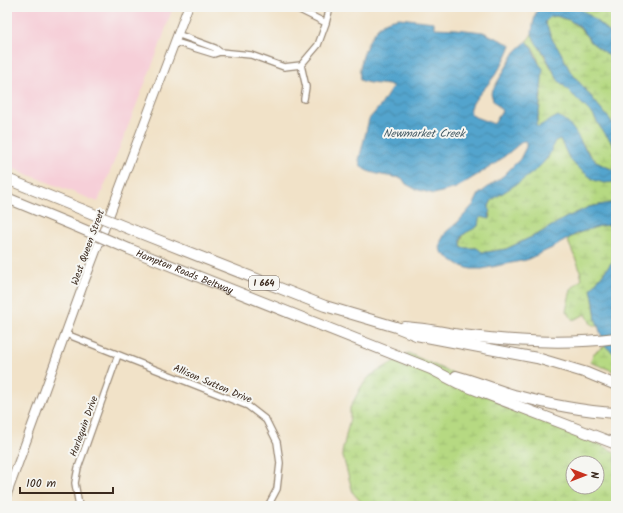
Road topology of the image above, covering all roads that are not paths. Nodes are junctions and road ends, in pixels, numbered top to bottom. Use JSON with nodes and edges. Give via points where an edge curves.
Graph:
{"nodes":[{"id":1,"x":188,"y":7,"type":"edge"},
{"id":2,"x":294,"y":7,"type":"edge"},
{"id":3,"x":330,"y":7,"type":"edge"},
{"id":4,"x":326,"y":23,"type":"junction"},
{"id":5,"x":176,"y":38,"type":"junction"},
{"id":6,"x":301,"y":65,"type":"junction"},
{"id":7,"x":304,"y":100,"type":"dead end"},
{"id":8,"x":7,"y":179,"type":"edge"},
{"id":9,"x":7,"y":198,"type":"edge"},
{"id":10,"x":396,"y":327,"type":"junction"},
{"id":11,"x":66,"y":334,"type":"junction"},
{"id":12,"x":616,"y":338,"type":"edge"},
{"id":13,"x":118,"y":355,"type":"junction"},
{"id":14,"x":430,"y":369,"type":"junction"},
{"id":15,"x":616,"y":385,"type":"edge"},
{"id":16,"x":616,"y":413,"type":"edge"},
{"id":17,"x":616,"y":444,"type":"edge"},
{"id":18,"x":7,"y":494,"type":"edge"},
{"id":19,"x":79,"y":506,"type":"edge"},
{"id":20,"x":269,"y":506,"type":"edge"}],
"edges":[{"from":1,"to":5,"type":"main road","name":"West Queen Street"},
{"from":2,"to":4,"type":"street"},
{"from":3,"to":4,"type":"street"},
{"from":4,"to":6,"type":"street","via":[[318,45]]},
{"from":5,"to":6,"type":"street","via":[[214,54],[220,52],[251,55],[284,68]]},
{"from":5,"to":11,"type":"main road","name":"West Queen Street"},
{"from":6,"to":7,"type":"street","via":[[306,87]]},
{"from":8,"to":10,"type":"highway","name":"Hampton Roads Beltway","number":"I 664","bridge":true,"via":[[325,306]]},
{"from":9,"to":14,"type":"highway","name":"Hampton Roads Beltway","number":"I 664","bridge":true},
{"from":10,"to":12,"type":"highway","via":[[502,339],[580,341]]},
{"from":10,"to":15,"type":"highway","via":[[416,336],[538,358]]},
{"from":11,"to":13,"type":"street","name":"Allison Sutton Drive"},
{"from":11,"to":18,"type":"main road","name":"West Queen Street"},
{"from":13,"to":19,"type":"street","name":"Harlequin Drive","via":[[78,468],[75,483]]},
{"from":13,"to":20,"type":"street","name":"Allison Sutton Drive","via":[[248,406],[266,420],[277,442],[280,463],[277,489]]},
{"from":14,"to":16,"type":"highway","via":[[537,401]]},
{"from":14,"to":17,"type":"highway","via":[[458,384]]}]}
